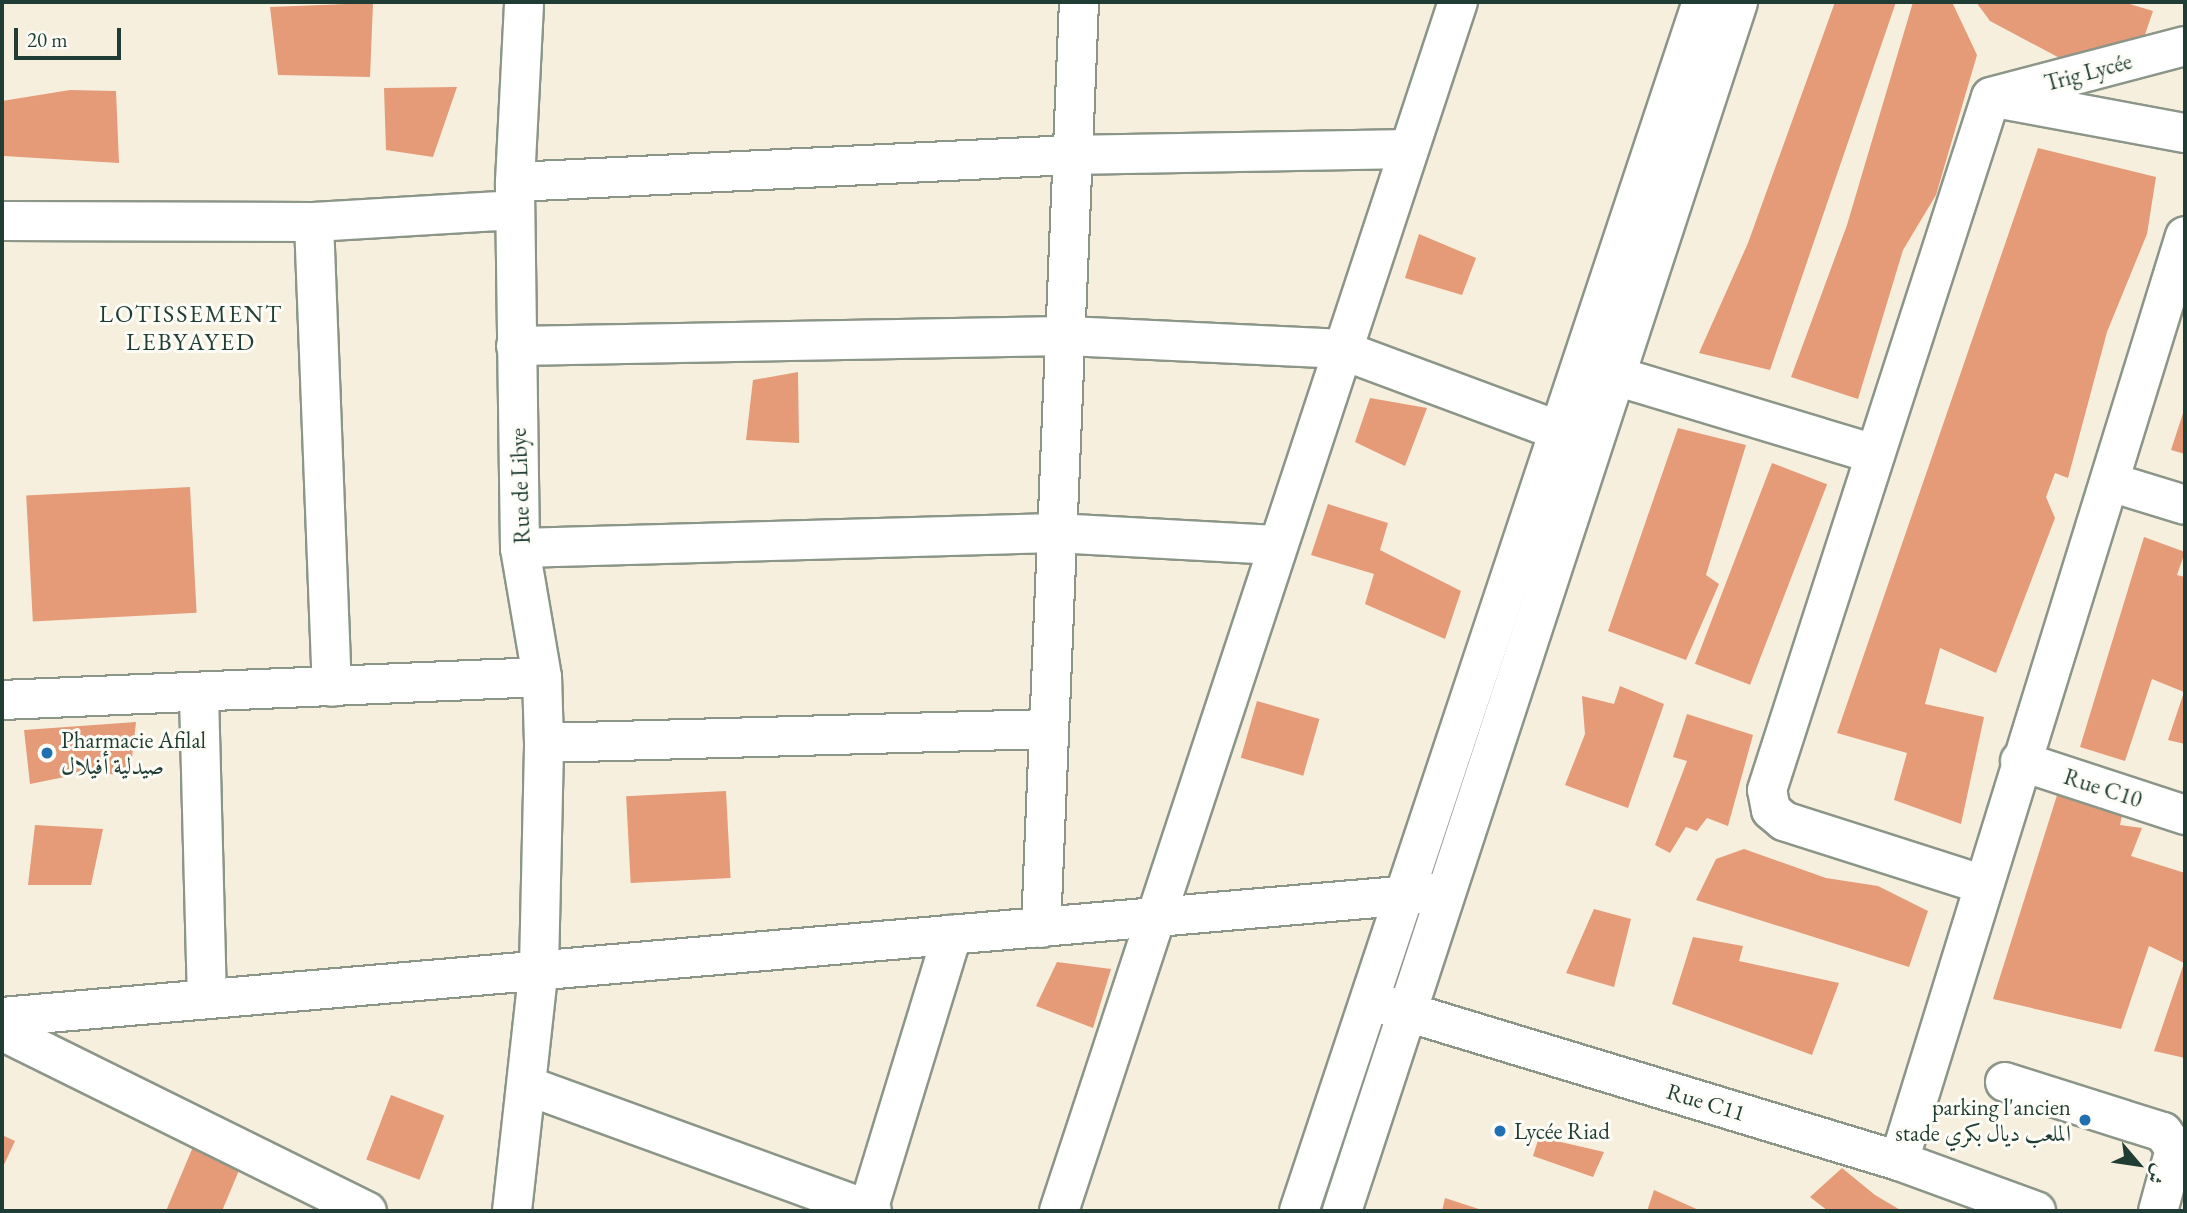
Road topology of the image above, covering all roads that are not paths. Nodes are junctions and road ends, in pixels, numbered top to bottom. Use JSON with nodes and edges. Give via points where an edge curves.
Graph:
{"nodes":[{"id":1,"x":524,"y":2,"type":"edge"},
{"id":2,"x":1079,"y":2,"type":"edge"},
{"id":3,"x":1458,"y":2,"type":"edge"},
{"id":4,"x":1702,"y":2,"type":"edge"},
{"id":5,"x":1738,"y":2,"type":"edge"},
{"id":6,"x":2185,"y":46,"type":"edge"},
{"id":7,"x":1992,"y":97,"type":"junction"},
{"id":8,"x":2185,"y":132,"type":"edge"},
{"id":9,"x":1406,"y":149,"type":"junction"},
{"id":10,"x":1072,"y":155,"type":"junction"},
{"id":11,"x":515,"y":196,"type":"junction"},
{"id":12,"x":2,"y":221,"type":"edge"},
{"id":13,"x":314,"y":222,"type":"junction"},
{"id":14,"x":2185,"y":236,"type":"edge"},
{"id":15,"x":2178,"y":280,"type":"edge"},
{"id":16,"x":1067,"y":336,"type":"junction"},
{"id":17,"x":516,"y":346,"type":"junction"},
{"id":18,"x":1339,"y":349,"type":"junction"},
{"id":19,"x":1602,"y":372,"type":"junction"},
{"id":20,"x":1562,"y":433,"type":"junction"},
{"id":21,"x":1598,"y":444,"type":"junction"},
{"id":22,"x":1875,"y":454,"type":"junction"},
{"id":23,"x":2110,"y":482,"type":"junction"},
{"id":24,"x":2185,"y":505,"type":"edge"},
{"id":25,"x":1055,"y":533,"type":"junction"},
{"id":26,"x":1276,"y":545,"type":"junction"},
{"id":27,"x":520,"y":548,"type":"junction"},
{"id":28,"x":542,"y":677,"type":"junction"},
{"id":29,"x":332,"y":687,"type":"junction"},
{"id":30,"x":199,"y":695,"type":"junction"},
{"id":31,"x":2,"y":700,"type":"edge"},
{"id":32,"x":1047,"y":730,"type":"junction"},
{"id":33,"x":544,"y":743,"type":"junction"},
{"id":34,"x":2020,"y":761,"type":"junction"},
{"id":35,"x":2185,"y":815,"type":"edge"},
{"id":36,"x":1981,"y":884,"type":"junction"},
{"id":37,"x":1447,"y":891,"type":"junction"},
{"id":38,"x":1407,"y":897,"type":"junction"},
{"id":39,"x":1156,"y":920,"type":"junction"},
{"id":40,"x":1041,"y":928,"type":"junction"},
{"id":41,"x":952,"y":936,"type":"junction"},
{"id":42,"x":539,"y":968,"type":"junction"},
{"id":43,"x":208,"y":999,"type":"junction"},
{"id":44,"x":1391,"y":1006,"type":"junction"},
{"id":45,"x":2,"y":1017,"type":"edge"},
{"id":46,"x":2,"y":1031,"type":"edge"},
{"id":47,"x":2005,"y":1082,"type":"dead end"},
{"id":48,"x":528,"y":1086,"type":"junction"},
{"id":49,"x":1899,"y":1161,"type":"junction"},
{"id":50,"x":870,"y":1210,"type":"edge"},
{"id":51,"x":367,"y":1211,"type":"edge"},
{"id":52,"x":512,"y":1211,"type":"edge"},
{"id":53,"x":1059,"y":1211,"type":"edge"},
{"id":54,"x":1299,"y":1211,"type":"edge"},
{"id":55,"x":1342,"y":1211,"type":"edge"},
{"id":56,"x":2036,"y":1211,"type":"edge"},
{"id":57,"x":2158,"y":1211,"type":"edge"}],
"edges":[{"from":1,"to":11,"type":"street","name":"Rue de Libye"},
{"from":2,"to":10,"type":"street"},
{"from":3,"to":9,"type":"street"},
{"from":4,"to":19,"type":"street"},
{"from":5,"to":19,"type":"street"},
{"from":6,"to":7,"type":"street","name":"Trig Lycée"},
{"from":7,"to":8,"type":"street"},
{"from":7,"to":22,"type":"street"},
{"from":9,"to":10,"type":"street"},
{"from":9,"to":18,"type":"street"},
{"from":10,"to":11,"type":"street"},
{"from":10,"to":16,"type":"street"},
{"from":11,"to":13,"type":"street"},
{"from":11,"to":17,"type":"street","name":"Rue de Libye"},
{"from":12,"to":13,"type":"street"},
{"from":13,"to":29,"type":"street"},
{"from":14,"to":15,"type":"street"},
{"from":15,"to":23,"type":"street"},
{"from":16,"to":17,"type":"street"},
{"from":16,"to":18,"type":"street"},
{"from":16,"to":25,"type":"street"},
{"from":17,"to":27,"type":"street","name":"Rue de Libye"},
{"from":18,"to":20,"type":"street"},
{"from":18,"to":26,"type":"street"},
{"from":19,"to":20,"type":"street"},
{"from":19,"to":21,"type":"street"},
{"from":19,"to":22,"type":"street"},
{"from":20,"to":21,"type":"street"},
{"from":20,"to":38,"type":"street"},
{"from":21,"to":37,"type":"street"},
{"from":22,"to":36,"type":"street","via":[[1767,790],[1770,810],[1784,821]]},
{"from":23,"to":24,"type":"street"},
{"from":23,"to":34,"type":"street"},
{"from":25,"to":26,"type":"street"},
{"from":25,"to":27,"type":"street"},
{"from":25,"to":32,"type":"street"},
{"from":26,"to":39,"type":"street"},
{"from":27,"to":28,"type":"street","name":"Rue de Libye"},
{"from":28,"to":29,"type":"street"},
{"from":28,"to":33,"type":"street","name":"Rue de Libye"},
{"from":29,"to":30,"type":"street"},
{"from":30,"to":31,"type":"street"},
{"from":30,"to":43,"type":"street"},
{"from":32,"to":33,"type":"street"},
{"from":32,"to":40,"type":"street"},
{"from":33,"to":42,"type":"street","name":"Rue de Libye"},
{"from":34,"to":35,"type":"street","name":"Rue C10"},
{"from":34,"to":36,"type":"street"},
{"from":36,"to":49,"type":"street"},
{"from":37,"to":38,"type":"street"},
{"from":37,"to":44,"type":"street"},
{"from":38,"to":39,"type":"street"},
{"from":38,"to":44,"type":"street"},
{"from":39,"to":40,"type":"street"},
{"from":39,"to":53,"type":"street"},
{"from":40,"to":41,"type":"street"},
{"from":41,"to":42,"type":"street"},
{"from":41,"to":50,"type":"street"},
{"from":42,"to":43,"type":"street"},
{"from":42,"to":48,"type":"street","name":"Rue de Libye"},
{"from":43,"to":45,"type":"street"},
{"from":44,"to":49,"type":"street","name":"Rue C11"},
{"from":44,"to":54,"type":"street"},
{"from":44,"to":55,"type":"street"},
{"from":46,"to":51,"type":"street"},
{"from":47,"to":57,"type":"street","via":[[2163,1132],[2175,1149]]},
{"from":48,"to":50,"type":"street"},
{"from":48,"to":52,"type":"street","name":"Rue de Libye"},
{"from":49,"to":56,"type":"street","name":"Rue C11"}]}
